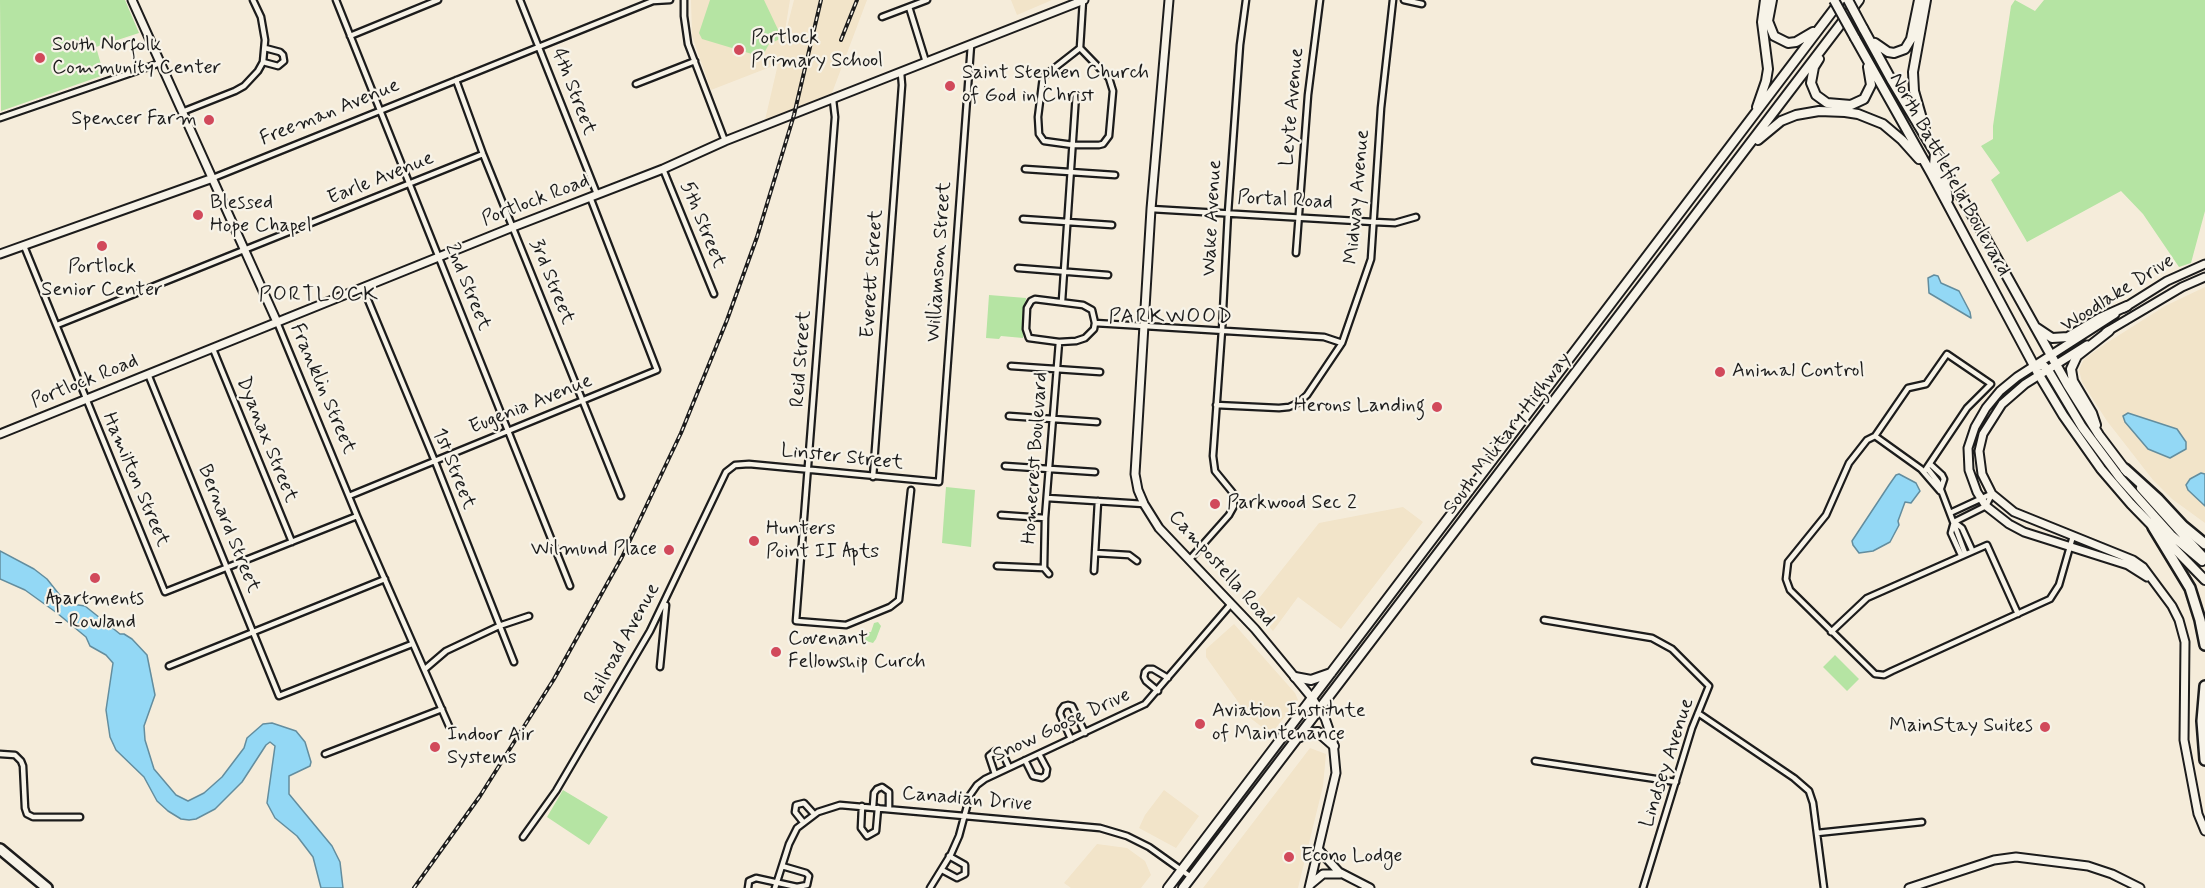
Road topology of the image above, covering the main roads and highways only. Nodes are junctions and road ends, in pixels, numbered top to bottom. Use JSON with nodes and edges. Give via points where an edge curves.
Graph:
{"nodes":[{"id":1,"x":1765,"y":0,"type":"edge"},
{"id":2,"x":1772,"y":0,"type":"edge"},
{"id":3,"x":1834,"y":0,"type":"edge"},
{"id":4,"x":1841,"y":0,"type":"edge"},
{"id":5,"x":1848,"y":0,"type":"edge"},
{"id":6,"x":1859,"y":0,"type":"edge"},
{"id":7,"x":1919,"y":0,"type":"edge"},
{"id":8,"x":1926,"y":0,"type":"edge"},
{"id":9,"x":1830,"y":14,"type":"junction"},
{"id":10,"x":1838,"y":27,"type":"junction"},
{"id":11,"x":1863,"y":28,"type":"junction"},
{"id":12,"x":1864,"y":54,"type":"junction"},
{"id":13,"x":1754,"y":115,"type":"junction"},
{"id":14,"x":1930,"y":145,"type":"junction"},
{"id":15,"x":1935,"y":153,"type":"junction"},
{"id":16,"x":1732,"y":167,"type":"junction"},
{"id":17,"x":1931,"y":173,"type":"junction"},
{"id":18,"x":1950,"y":208,"type":"junction"},
{"id":19,"x":2127,"y":306,"type":"road end"},
{"id":20,"x":2033,"y":326,"type":"junction"},
{"id":21,"x":2109,"y":331,"type":"road end"},
{"id":22,"x":2034,"y":366,"type":"junction"},
{"id":23,"x":2099,"y":435,"type":"junction"},
{"id":24,"x":2125,"y":469,"type":"junction"},
{"id":25,"x":2152,"y":527,"type":"junction"},
{"id":26,"x":2205,"y":544,"type":"edge"},
{"id":27,"x":2205,"y":561,"type":"edge"},
{"id":28,"x":2205,"y":580,"type":"edge"},
{"id":29,"x":2205,"y":645,"type":"edge"},
{"id":30,"x":1332,"y":672,"type":"junction"},
{"id":31,"x":1295,"y":677,"type":"road end"},
{"id":32,"x":2205,"y":686,"type":"edge"},
{"id":33,"x":1296,"y":739,"type":"junction"},
{"id":34,"x":1334,"y":746,"type":"road end"},
{"id":35,"x":2205,"y":760,"type":"edge"},
{"id":36,"x":0,"y":849,"type":"edge"},
{"id":37,"x":47,"y":888,"type":"edge"},
{"id":38,"x":1168,"y":888,"type":"edge"},
{"id":39,"x":1183,"y":888,"type":"edge"}],
"edges":[{"from":1,"to":13,"type":"main road","via":[[1762,22],[1768,69]]},
{"from":2,"to":9,"type":"main road","via":[[1770,29],[1788,43],[1803,39]]},
{"from":3,"to":12,"type":"main road","name":"North Battlefield Boulevard","bridge":true},
{"from":4,"to":9,"type":"main road","name":"South Military Highway"},
{"from":5,"to":11,"type":"main road","name":"North Battlefield Boulevard","bridge":true},
{"from":6,"to":10,"type":"main road","name":"South Military Highway"},
{"from":7,"to":11,"type":"main road","via":[[1911,39],[1900,52],[1881,49]]},
{"from":8,"to":14,"type":"main road","via":[[1913,72],[1918,109]]},
{"from":9,"to":13,"type":"main road","name":"South Military Highway"},
{"from":10,"to":12,"type":"main road","via":[[1814,67],[1811,83],[1816,95],[1839,105],[1864,99],[1871,86]]},
{"from":10,"to":16,"type":"main road","name":"South Military Highway"},
{"from":11,"to":14,"type":"main road","name":"North Battlefield Boulevard"},
{"from":12,"to":17,"type":"main road","name":"North Battlefield Boulevard"},
{"from":13,"to":30,"type":"main road","name":"South Military Highway"},
{"from":14,"to":15,"type":"main road","name":"North Battlefield Boulevard"},
{"from":15,"to":18,"type":"main road","via":[[1934,166],[1946,186]]},
{"from":15,"to":20,"type":"main road","name":"North Battlefield Boulevard"},
{"from":16,"to":17,"type":"main road","via":[[1781,122],[1808,112],[1831,111],[1858,114],[1883,124]]},
{"from":16,"to":33,"type":"main road","name":"South Military Highway"},
{"from":17,"to":18,"type":"main road","name":"North Battlefield Boulevard"},
{"from":18,"to":22,"type":"main road","name":"North Battlefield Boulevard"},
{"from":19,"to":20,"type":"main road","via":[[2068,337],[2049,337]]},
{"from":20,"to":23,"type":"main road","name":"North Battlefield Boulevard"},
{"from":21,"to":23,"type":"main road","via":[[2077,356],[2071,369]]},
{"from":22,"to":25,"type":"main road","name":"North Battlefield Boulevard","via":[[2087,450]]},
{"from":22,"to":27,"type":"main road","via":[[2043,365],[2048,370],[2082,427],[2120,478],[2171,535]]},
{"from":23,"to":24,"type":"main road"},
{"from":24,"to":26,"type":"highway"},
{"from":24,"to":27,"type":"main road"},
{"from":25,"to":28,"type":"main road"},
{"from":25,"to":29,"type":"highway","via":[[2185,578],[2198,610]]},
{"from":30,"to":31,"type":"main road","via":[[1311,680]]},
{"from":30,"to":38,"type":"main road","name":"South Military Highway"},
{"from":32,"to":35,"type":"highway"},
{"from":33,"to":34,"type":"main road","via":[[1318,732]]},
{"from":33,"to":39,"type":"main road","name":"South Military Highway"},
{"from":36,"to":37,"type":"highway"}]}
